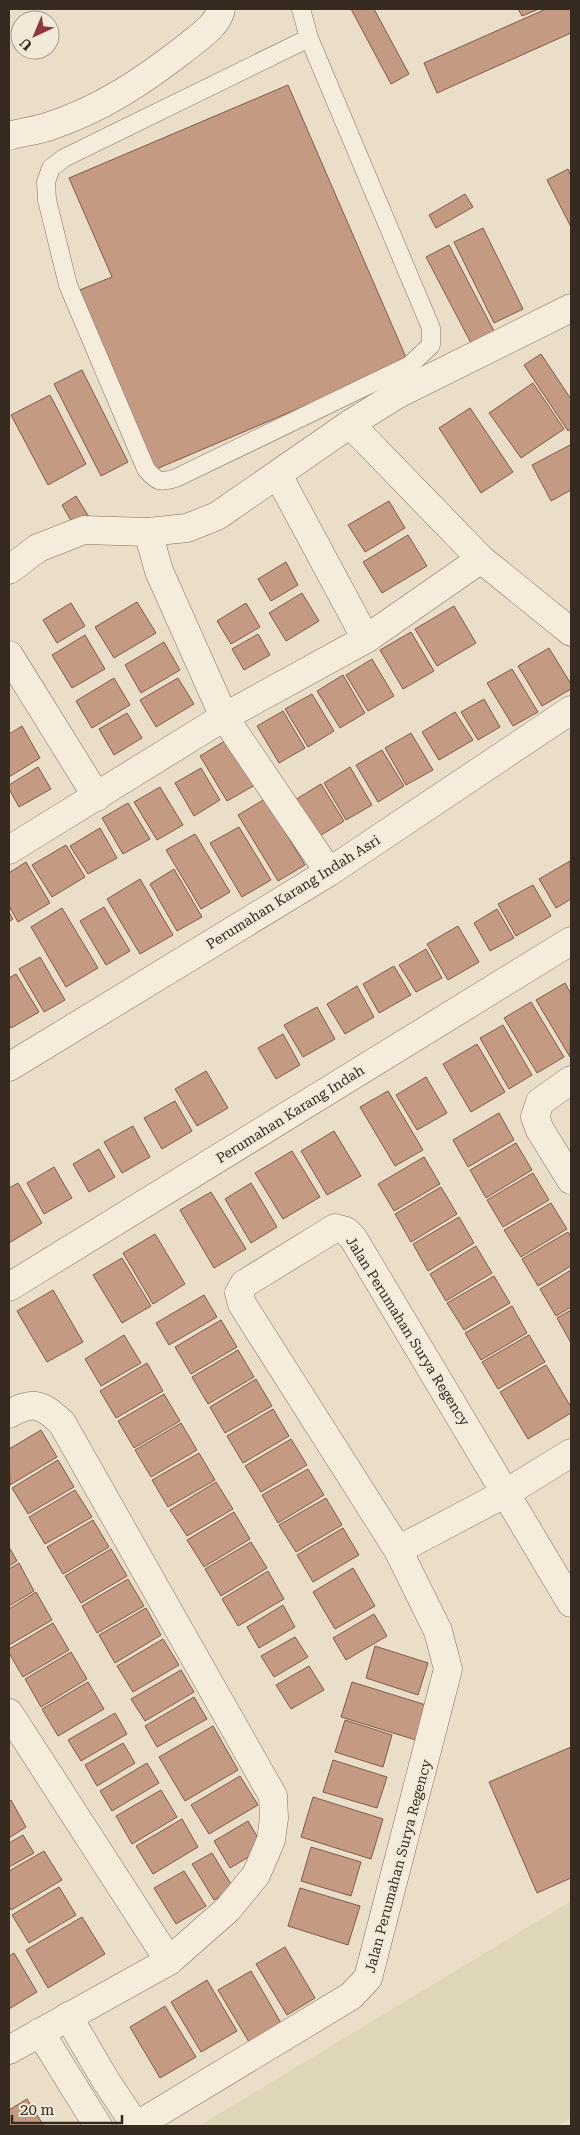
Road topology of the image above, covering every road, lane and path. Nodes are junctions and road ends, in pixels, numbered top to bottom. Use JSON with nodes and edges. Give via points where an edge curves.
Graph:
{"nodes":[{"id":1,"x":221,"y":9,"type":"edge"},
{"id":2,"x":300,"y":9,"type":"edge"},
{"id":3,"x":309,"y":38,"type":"junction"},
{"id":4,"x":9,"y":136,"type":"edge"},
{"id":5,"x":571,"y":308,"type":"edge"},
{"id":6,"x":350,"y":424,"type":"junction"},
{"id":7,"x":278,"y":475,"type":"junction"},
{"id":8,"x":148,"y":532,"type":"junction"},
{"id":9,"x":481,"y":560,"type":"junction"},
{"id":10,"x":9,"y":570,"type":"edge"},
{"id":11,"x":571,"y":632,"type":"edge"},
{"id":12,"x":366,"y":638,"type":"junction"},
{"id":13,"x":9,"y":655,"type":"edge"},
{"id":14,"x":571,"y":710,"type":"edge"},
{"id":15,"x":224,"y":717,"type":"junction"},
{"id":16,"x":97,"y":797,"type":"junction"},
{"id":17,"x":9,"y":850,"type":"edge"},
{"id":18,"x":329,"y":872,"type":"junction"},
{"id":19,"x":571,"y":940,"type":"edge"},
{"id":20,"x":9,"y":1066,"type":"edge"},
{"id":21,"x":571,"y":1080,"type":"edge"},
{"id":22,"x":571,"y":1180,"type":"edge"},
{"id":23,"x":9,"y":1287,"type":"edge"},
{"id":24,"x":9,"y":1414,"type":"edge"},
{"id":25,"x":571,"y":1453,"type":"edge"},
{"id":26,"x":506,"y":1493,"type":"junction"},
{"id":27,"x":398,"y":1550,"type":"junction"},
{"id":28,"x":571,"y":1603,"type":"edge"},
{"id":29,"x":9,"y":1714,"type":"edge"},
{"id":30,"x":169,"y":1961,"type":"junction"},
{"id":31,"x":68,"y":2016,"type":"junction"},
{"id":32,"x":40,"y":2032,"type":"junction"},
{"id":33,"x":9,"y":2050,"type":"edge"},
{"id":34,"x":98,"y":2126,"type":"edge"},
{"id":35,"x":136,"y":2126,"type":"edge"}],
"edges":[{"from":1,"to":4,"type":"street","via":[[206,32],[153,74],[99,106],[49,126]]},
{"from":2,"to":3,"type":"lane"},
{"from":3,"to":3,"type":"lane","via":[[64,158],[51,168],[46,182],[47,200],[68,286],[146,469],[154,479],[164,482],[185,474],[410,365],[431,346],[431,328]]},
{"from":5,"to":6,"type":"street","via":[[398,394]]},
{"from":6,"to":7,"type":"street"},
{"from":6,"to":9,"type":"street"},
{"from":7,"to":8,"type":"street","via":[[217,516],[188,528]]},
{"from":7,"to":12,"type":"street"},
{"from":8,"to":10,"type":"street","via":[[84,530],[38,548]]},
{"from":8,"to":15,"type":"street","via":[[158,571]]},
{"from":9,"to":11,"type":"street"},
{"from":9,"to":12,"type":"street"},
{"from":12,"to":15,"type":"street"},
{"from":13,"to":16,"type":"street"},
{"from":14,"to":18,"type":"street","name":"Perumahan Karang Indah Asri"},
{"from":15,"to":16,"type":"street"},
{"from":15,"to":18,"type":"street"},
{"from":16,"to":17,"type":"street"},
{"from":18,"to":20,"type":"street","name":"Perumahan Karang Indah Asri"},
{"from":19,"to":23,"type":"street","name":"Perumahan Karang Indah"},
{"from":21,"to":22,"type":"street","via":[[540,1102],[535,1117]]},
{"from":24,"to":30,"type":"street","via":[[24,1406],[46,1409],[62,1422],[272,1796],[271,1840],[256,1875],[228,1909]]},
{"from":25,"to":26,"type":"street"},
{"from":26,"to":27,"type":"street"},
{"from":26,"to":27,"type":"street","name":"Jalan Perumahan Surya Regency","via":[[353,1238],[346,1231],[335,1228],[244,1284],[239,1293],[242,1304]]},
{"from":26,"to":28,"type":"street","name":"Jalan Perumahan Surya Regency"},
{"from":27,"to":35,"type":"street","name":"Jalan Perumahan Surya Regency","via":[[438,1631],[448,1669],[368,1978],[351,1996]]},
{"from":29,"to":30,"type":"street"},
{"from":30,"to":31,"type":"street"},
{"from":31,"to":32,"type":"street"},
{"from":31,"to":35,"type":"street"},
{"from":32,"to":33,"type":"street"},
{"from":32,"to":34,"type":"street"}]}
